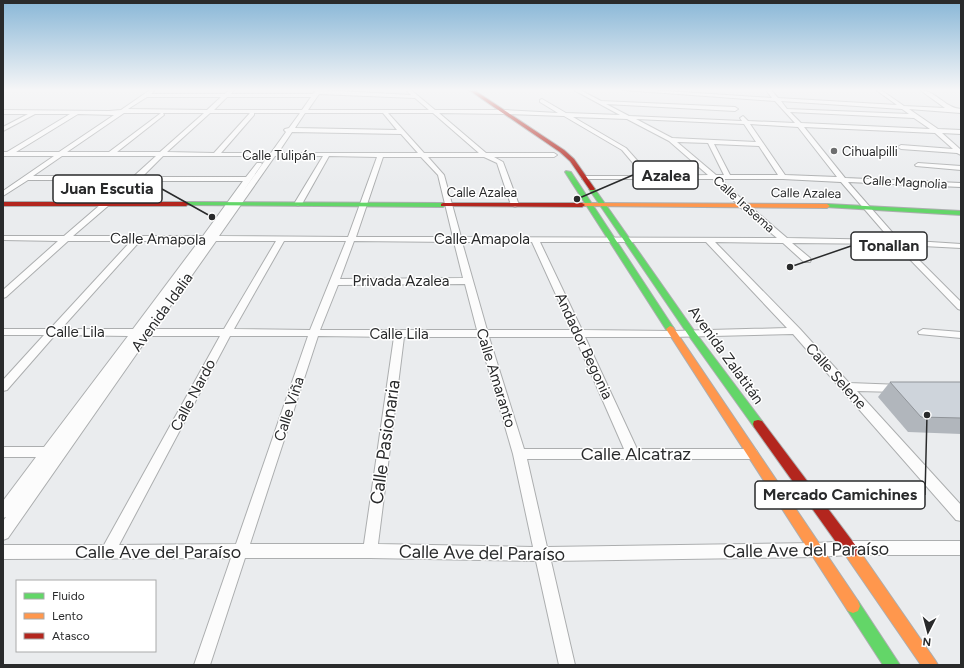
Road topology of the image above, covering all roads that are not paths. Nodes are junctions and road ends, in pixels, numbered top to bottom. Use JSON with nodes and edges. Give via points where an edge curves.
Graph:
{"nodes":[{"id":1,"x":18,"y":121,"type":"edge"},
{"id":2,"x":62,"y":121,"type":"edge"},
{"id":3,"x":108,"y":121,"type":"edge"},
{"id":4,"x":153,"y":121,"type":"edge"},
{"id":5,"x":198,"y":121,"type":"edge"},
{"id":6,"x":246,"y":121,"type":"edge"},
{"id":7,"x":294,"y":121,"type":"edge"},
{"id":8,"x":392,"y":121,"type":"edge"},
{"id":9,"x":446,"y":121,"type":"edge"},
{"id":10,"x":502,"y":121,"type":"edge"},
{"id":11,"x":519,"y":121,"type":"edge"},
{"id":12,"x":576,"y":121,"type":"edge"},
{"id":13,"x":636,"y":121,"type":"edge"},
{"id":14,"x":698,"y":121,"type":"edge"},
{"id":15,"x":745,"y":121,"type":"edge"},
{"id":16,"x":795,"y":121,"type":"edge"},
{"id":17,"x":922,"y":121,"type":"edge"},
{"id":18,"x":747,"y":124,"type":"junction"},
{"id":19,"x":800,"y":126,"type":"junction"},
{"id":20,"x":3,"y":129,"type":"edge"},
{"id":21,"x":288,"y":130,"type":"junction"},
{"id":22,"x":401,"y":132,"type":"junction"},
{"id":23,"x":961,"y":132,"type":"edge"},
{"id":24,"x":939,"y":133,"type":"junction"},
{"id":25,"x":961,"y":136,"type":"edge"},
{"id":26,"x":671,"y":140,"type":"junction"},
{"id":27,"x":710,"y":142,"type":"junction"},
{"id":28,"x":761,"y":144,"type":"junction"},
{"id":29,"x":901,"y":147,"type":"dead end"},
{"id":30,"x":960,"y":152,"type":"edge"},
{"id":31,"x":62,"y":154,"type":"junction"},
{"id":32,"x":111,"y":154,"type":"junction"},
{"id":33,"x":162,"y":154,"type":"junction"},
{"id":34,"x":381,"y":154,"type":"junction"},
{"id":35,"x":421,"y":154,"type":"junction"},
{"id":36,"x":5,"y":155,"type":"edge"},
{"id":37,"x":215,"y":155,"type":"junction"},
{"id":38,"x":270,"y":155,"type":"junction"},
{"id":39,"x":327,"y":155,"type":"junction"},
{"id":40,"x":485,"y":155,"type":"junction"},
{"id":41,"x":503,"y":155,"type":"junction"},
{"id":42,"x":554,"y":155,"type":"junction"},
{"id":43,"x":500,"y":162,"type":"junction"},
{"id":44,"x":918,"y":165,"type":"dead end"},
{"id":45,"x":961,"y":168,"type":"edge"},
{"id":46,"x":650,"y":177,"type":"junction"},
{"id":47,"x":714,"y":177,"type":"junction"},
{"id":48,"x":728,"y":177,"type":"junction"},
{"id":49,"x":783,"y":177,"type":"junction"},
{"id":50,"x":27,"y":178,"type":"junction"},
{"id":51,"x":136,"y":178,"type":"junction"},
{"id":52,"x":584,"y":178,"type":"junction"},
{"id":53,"x":248,"y":179,"type":"junction"},
{"id":54,"x":842,"y":179,"type":"junction"},
{"id":55,"x":961,"y":185,"type":"edge"},
{"id":56,"x":3,"y":194,"type":"edge"},
{"id":57,"x":3,"y":204,"type":"edge"},
{"id":58,"x":106,"y":204,"type":"junction"},
{"id":59,"x":235,"y":204,"type":"junction"},
{"id":60,"x":298,"y":204,"type":"junction"},
{"id":61,"x":362,"y":204,"type":"junction"},
{"id":62,"x":448,"y":205,"type":"junction"},
{"id":63,"x":515,"y":205,"type":"junction"},
{"id":64,"x":590,"y":205,"type":"junction"},
{"id":65,"x":603,"y":205,"type":"junction"},
{"id":66,"x":743,"y":205,"type":"junction"},
{"id":67,"x":866,"y":207,"type":"junction"},
{"id":68,"x":961,"y":213,"type":"edge"},
{"id":69,"x":3,"y":238,"type":"edge"},
{"id":70,"x":66,"y":238,"type":"junction"},
{"id":71,"x":457,"y":238,"type":"junction"},
{"id":72,"x":137,"y":239,"type":"junction"},
{"id":73,"x":351,"y":239,"type":"junction"},
{"id":74,"x":535,"y":239,"type":"junction"},
{"id":75,"x":610,"y":239,"type":"junction"},
{"id":76,"x":209,"y":240,"type":"junction"},
{"id":77,"x":281,"y":240,"type":"junction"},
{"id":78,"x":627,"y":240,"type":"junction"},
{"id":79,"x":708,"y":240,"type":"junction"},
{"id":80,"x":784,"y":241,"type":"junction"},
{"id":81,"x":897,"y":242,"type":"junction"},
{"id":82,"x":961,"y":246,"type":"edge"},
{"id":83,"x":807,"y":260,"type":"dead end"},
{"id":84,"x":469,"y":281,"type":"junction"},
{"id":85,"x":334,"y":282,"type":"junction"},
{"id":86,"x":3,"y":295,"type":"edge"},
{"id":87,"x":961,"y":307,"type":"edge"},
{"id":88,"x":796,"y":331,"type":"junction"},
{"id":89,"x":3,"y":332,"type":"edge"},
{"id":90,"x":52,"y":332,"type":"junction"},
{"id":91,"x":923,"y":332,"type":"dead end"},
{"id":92,"x":136,"y":333,"type":"junction"},
{"id":93,"x":147,"y":333,"type":"junction"},
{"id":94,"x":227,"y":333,"type":"junction"},
{"id":95,"x":314,"y":333,"type":"junction"},
{"id":96,"x":399,"y":334,"type":"junction"},
{"id":97,"x":483,"y":334,"type":"junction"},
{"id":98,"x":578,"y":334,"type":"junction"},
{"id":99,"x":673,"y":334,"type":"junction"},
{"id":100,"x":692,"y":334,"type":"junction"},
{"id":101,"x":961,"y":335,"type":"edge"},
{"id":102,"x":3,"y":387,"type":"edge"},
{"id":103,"x":846,"y":387,"type":"junction"},
{"id":104,"x":907,"y":388,"type":"edge"},
{"id":105,"x":3,"y":452,"type":"edge"},
{"id":106,"x":47,"y":452,"type":"junction"},
{"id":107,"x":61,"y":452,"type":"junction"},
{"id":108,"x":519,"y":454,"type":"junction"},
{"id":109,"x":634,"y":454,"type":"junction"},
{"id":110,"x":752,"y":454,"type":"junction"},
{"id":111,"x":3,"y":512,"type":"edge"},
{"id":112,"x":961,"y":515,"type":"edge"},
{"id":113,"x":3,"y":533,"type":"edge"},
{"id":114,"x":848,"y":548,"type":"junction"},
{"id":115,"x":961,"y":548,"type":"edge"},
{"id":116,"x":816,"y":550,"type":"junction"},
{"id":117,"x":108,"y":551,"type":"junction"},
{"id":118,"x":370,"y":551,"type":"junction"},
{"id":119,"x":3,"y":552,"type":"edge"},
{"id":120,"x":241,"y":552,"type":"junction"},
{"id":121,"x":543,"y":554,"type":"junction"},
{"id":122,"x":202,"y":665,"type":"edge"},
{"id":123,"x":567,"y":665,"type":"edge"},
{"id":124,"x":892,"y":665,"type":"edge"},
{"id":125,"x":930,"y":665,"type":"edge"}],
"edges":[{"from":1,"to":20,"type":"street"},
{"from":2,"to":36,"type":"street"},
{"from":3,"to":31,"type":"street"},
{"from":4,"to":32,"type":"street"},
{"from":5,"to":33,"type":"street"},
{"from":6,"to":37,"type":"street"},
{"from":7,"to":21,"type":"street","name":"Avenida Idalia"},
{"from":8,"to":22,"type":"street","name":"Calle Amaranto"},
{"from":9,"to":40,"type":"street"},
{"from":10,"to":42,"type":"street","name":"Avenida Zalatitán"},
{"from":11,"to":52,"type":"street","name":"Avenida Zalatitán","via":[[572,160]]},
{"from":12,"to":46,"type":"street","via":[[624,149]]},
{"from":13,"to":26,"type":"street","name":"Calle Irasema"},
{"from":14,"to":18,"type":"street"},
{"from":15,"to":18,"type":"street"},
{"from":16,"to":19,"type":"street"},
{"from":17,"to":24,"type":"street"},
{"from":18,"to":19,"type":"street"},
{"from":18,"to":28,"type":"street"},
{"from":19,"to":24,"type":"street"},
{"from":19,"to":54,"type":"street"},
{"from":21,"to":22,"type":"street"},
{"from":21,"to":38,"type":"street","name":"Avenida Idalia"},
{"from":22,"to":35,"type":"street","name":"Calle Amaranto"},
{"from":23,"to":24,"type":"street"},
{"from":24,"to":25,"type":"street"},
{"from":24,"to":30,"type":"street"},
{"from":26,"to":27,"type":"street"},
{"from":26,"to":47,"type":"street","name":"Calle Irasema"},
{"from":27,"to":28,"type":"street"},
{"from":27,"to":48,"type":"street"},
{"from":28,"to":49,"type":"street"},
{"from":29,"to":30,"type":"street"},
{"from":31,"to":32,"type":"street","name":"Calle Tulipán"},
{"from":31,"to":36,"type":"street","name":"Calle Tulipán"},
{"from":31,"to":50,"type":"street"},
{"from":32,"to":33,"type":"street","name":"Calle Tulipán"},
{"from":33,"to":37,"type":"street","name":"Calle Tulipán"},
{"from":33,"to":51,"type":"street"},
{"from":34,"to":35,"type":"street","name":"Calle Tulipán"},
{"from":34,"to":39,"type":"street","name":"Calle Tulipán"},
{"from":34,"to":61,"type":"street","name":"Calle Viña"},
{"from":35,"to":40,"type":"street","name":"Calle Tulipán"},
{"from":35,"to":62,"type":"street","name":"Calle Amaranto","via":[[441,175]]},
{"from":37,"to":38,"type":"street","name":"Calle Tulipán"},
{"from":38,"to":39,"type":"street","name":"Calle Tulipán"},
{"from":38,"to":53,"type":"street","name":"Avenida Idalia"},
{"from":38,"to":59,"type":"street","name":"Avenida Idalia"},
{"from":39,"to":60,"type":"street"},
{"from":40,"to":41,"type":"street","name":"Calle Tulipán"},
{"from":40,"to":43,"type":"street"},
{"from":41,"to":42,"type":"street","name":"Calle Tulipán"},
{"from":41,"to":43,"type":"street"},
{"from":42,"to":64,"type":"street","name":"Avenida Zalatitán"},
{"from":43,"to":63,"type":"street"},
{"from":44,"to":45,"type":"street"},
{"from":46,"to":47,"type":"street","name":"Calle Magnolia"},
{"from":46,"to":52,"type":"street","name":"Calle Magnolia"},
{"from":47,"to":48,"type":"street","name":"Calle Magnolia"},
{"from":47,"to":66,"type":"street","name":"Calle Irasema"},
{"from":48,"to":49,"type":"street","name":"Calle Magnolia"},
{"from":49,"to":54,"type":"street","name":"Calle Magnolia"},
{"from":50,"to":51,"type":"street"},
{"from":50,"to":56,"type":"street"},
{"from":51,"to":53,"type":"street"},
{"from":51,"to":58,"type":"street"},
{"from":52,"to":65,"type":"street","name":"Avenida Zalatitán"},
{"from":53,"to":59,"type":"street","name":"Avenida Idalia"},
{"from":54,"to":55,"type":"street","name":"Calle Magnolia"},
{"from":54,"to":67,"type":"street"},
{"from":57,"to":58,"type":"street","name":"Calle Azalea"},
{"from":58,"to":59,"type":"street","name":"Calle Azalea"},
{"from":58,"to":70,"type":"street"},
{"from":59,"to":60,"type":"street","name":"Calle Azalea"},
{"from":59,"to":76,"type":"street","name":"Avenida Idalia"},
{"from":60,"to":61,"type":"street","name":"Calle Azalea"},
{"from":61,"to":62,"type":"street","name":"Calle Azalea"},
{"from":61,"to":73,"type":"street","name":"Calle Viña"},
{"from":62,"to":63,"type":"street","name":"Calle Azalea"},
{"from":62,"to":71,"type":"street","name":"Calle Amaranto"},
{"from":63,"to":64,"type":"street","name":"Calle Azalea"},
{"from":64,"to":65,"type":"street","name":"Calle Azalea"},
{"from":64,"to":75,"type":"street","name":"Avenida Zalatitán"},
{"from":65,"to":66,"type":"street","name":"Calle Azalea"},
{"from":65,"to":78,"type":"street","name":"Avenida Zalatitán"},
{"from":66,"to":67,"type":"street","name":"Calle Azalea"},
{"from":66,"to":80,"type":"street","name":"Calle Irasema"},
{"from":67,"to":68,"type":"street","name":"Calle Azalea"},
{"from":67,"to":81,"type":"street"},
{"from":69,"to":70,"type":"street","name":"Calle Amapola"},
{"from":70,"to":72,"type":"street","name":"Calle Amapola"},
{"from":70,"to":86,"type":"street"},
{"from":71,"to":73,"type":"street","name":"Calle Amapola"},
{"from":71,"to":74,"type":"street","name":"Calle Amapola"},
{"from":71,"to":84,"type":"street","name":"Calle Amaranto"},
{"from":72,"to":76,"type":"street","name":"Calle Amapola"},
{"from":72,"to":90,"type":"street"},
{"from":73,"to":77,"type":"street","name":"Calle Amapola"},
{"from":73,"to":85,"type":"street","name":"Calle Viña"},
{"from":74,"to":75,"type":"street","name":"Calle Amapola"},
{"from":74,"to":98,"type":"street","name":"Andador Begonia"},
{"from":75,"to":78,"type":"street","name":"Calle Amapola"},
{"from":75,"to":99,"type":"street","name":"Avenida Zalatitán"},
{"from":76,"to":77,"type":"street","name":"Calle Amapola"},
{"from":76,"to":92,"type":"street","name":"Avenida Idalia"},
{"from":76,"to":93,"type":"street","name":"Avenida Idalia"},
{"from":77,"to":94,"type":"street","name":"Calle Nardo"},
{"from":78,"to":79,"type":"street","name":"Calle Amapola"},
{"from":78,"to":100,"type":"street","name":"Avenida Zalatitán"},
{"from":79,"to":80,"type":"street","name":"Calle Amapola"},
{"from":79,"to":88,"type":"street","name":"Calle Selene"},
{"from":80,"to":81,"type":"street","name":"Calle Amapola"},
{"from":80,"to":83,"type":"street","name":"Calle Irasema"},
{"from":81,"to":82,"type":"street","name":"Calle Amapola"},
{"from":81,"to":87,"type":"street"},
{"from":84,"to":85,"type":"street","name":"Privada Azalea"},
{"from":84,"to":97,"type":"street","name":"Calle Amaranto"},
{"from":85,"to":95,"type":"street","name":"Calle Viña"},
{"from":88,"to":100,"type":"street","name":"Calle Lila"},
{"from":88,"to":103,"type":"street","name":"Calle Selene"},
{"from":89,"to":90,"type":"street","name":"Calle Lila"},
{"from":90,"to":92,"type":"street","name":"Calle Lila"},
{"from":90,"to":102,"type":"street"},
{"from":91,"to":101,"type":"street"},
{"from":92,"to":93,"type":"street","name":"Calle Lila"},
{"from":92,"to":106,"type":"street","name":"Avenida Idalia"},
{"from":93,"to":94,"type":"street","name":"Calle Lila"},
{"from":93,"to":107,"type":"street","name":"Avenida Idalia"},
{"from":94,"to":95,"type":"street","name":"Calle Lila"},
{"from":94,"to":117,"type":"street","name":"Calle Nardo"},
{"from":95,"to":96,"type":"street","name":"Calle Lila"},
{"from":95,"to":120,"type":"street","name":"Calle Viña"},
{"from":96,"to":97,"type":"street","name":"Calle Lila"},
{"from":96,"to":118,"type":"street","name":"Calle Pasionaria"},
{"from":97,"to":98,"type":"street","name":"Calle Lila"},
{"from":97,"to":108,"type":"street","name":"Calle Amaranto"},
{"from":98,"to":99,"type":"street","name":"Calle Lila"},
{"from":98,"to":109,"type":"street","name":"Andador Begonia"},
{"from":99,"to":100,"type":"street","name":"Calle Lila"},
{"from":99,"to":110,"type":"street","name":"Avenida Zalatitán"},
{"from":100,"to":114,"type":"street","name":"Avenida Zalatitán"},
{"from":103,"to":104,"type":"street"},
{"from":103,"to":112,"type":"street","name":"Calle Selene"},
{"from":105,"to":106,"type":"street"},
{"from":106,"to":107,"type":"street"},
{"from":106,"to":111,"type":"street","name":"Avenida Idalia"},
{"from":107,"to":113,"type":"street","name":"Avenida Idalia"},
{"from":108,"to":109,"type":"street","name":"Calle Alcatraz"},
{"from":108,"to":121,"type":"street","name":"Calle Amaranto"},
{"from":109,"to":110,"type":"street","name":"Calle Alcatraz"},
{"from":110,"to":116,"type":"street","name":"Avenida Zalatitán"},
{"from":114,"to":115,"type":"street","name":"Calle Ave del Paraíso"},
{"from":114,"to":116,"type":"street","name":"Calle Ave del Paraíso"},
{"from":114,"to":125,"type":"street","name":"Avenida Zalatitán"},
{"from":116,"to":121,"type":"street","name":"Calle Ave del Paraíso"},
{"from":116,"to":124,"type":"street","name":"Avenida Zalatitán"},
{"from":117,"to":119,"type":"street","name":"Calle Ave del Paraíso"},
{"from":117,"to":120,"type":"street","name":"Calle Ave del Paraíso"},
{"from":118,"to":120,"type":"street","name":"Calle Ave del Paraíso"},
{"from":118,"to":121,"type":"street","name":"Calle Ave del Paraíso"},
{"from":120,"to":122,"type":"street","name":"Calle Viña"},
{"from":121,"to":123,"type":"street","name":"Calle Amaranto"}]}
